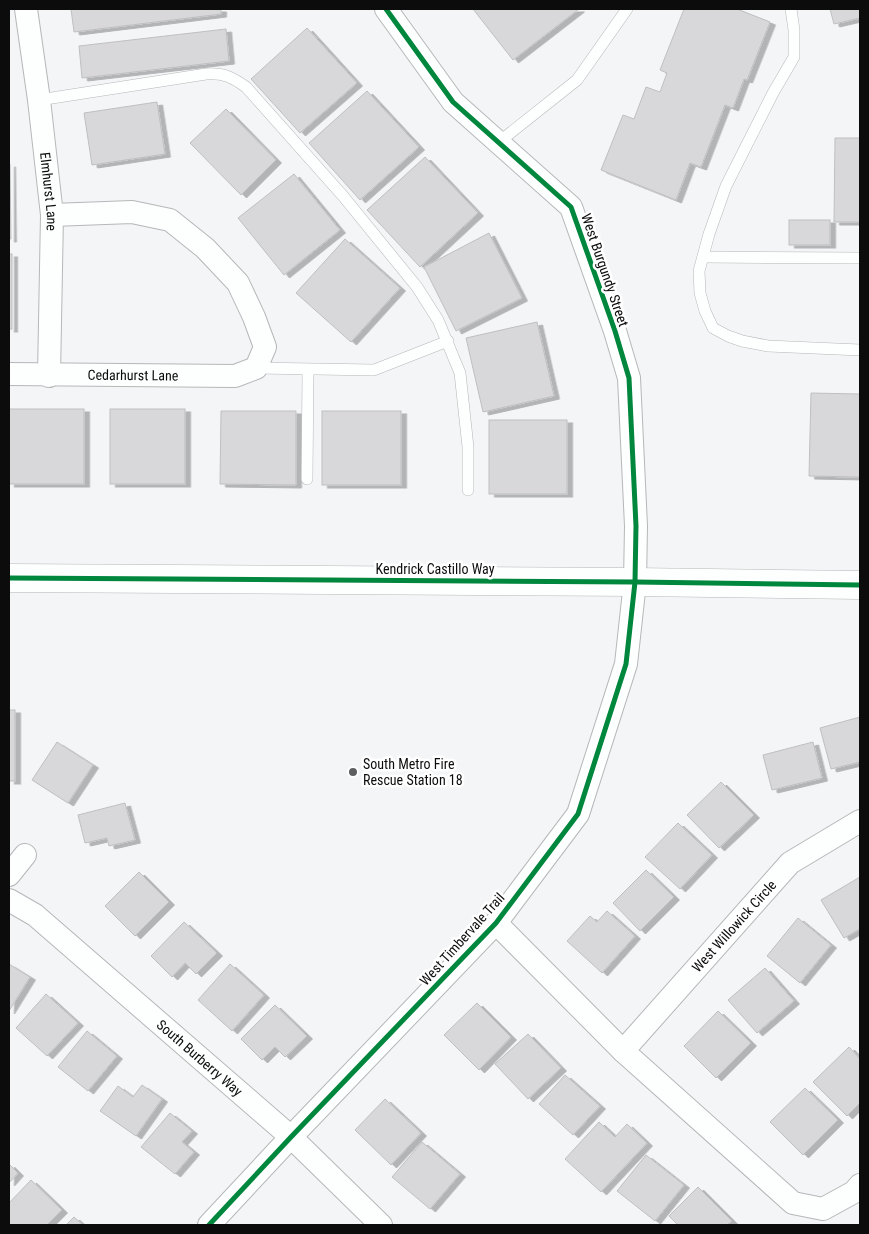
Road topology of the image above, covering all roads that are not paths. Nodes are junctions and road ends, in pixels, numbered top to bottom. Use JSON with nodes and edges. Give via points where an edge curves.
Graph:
{"nodes":[{"id":1,"x":26,"y":9,"type":"edge"},
{"id":2,"x":386,"y":9,"type":"edge"},
{"id":3,"x":627,"y":9,"type":"edge"},
{"id":4,"x":791,"y":9,"type":"edge"},
{"id":5,"x":39,"y":100,"type":"junction"},
{"id":6,"x":499,"y":142,"type":"junction"},
{"id":7,"x":52,"y":215,"type":"junction"},
{"id":8,"x":703,"y":257,"type":"junction"},
{"id":9,"x":860,"y":258,"type":"edge"},
{"id":10,"x":448,"y":341,"type":"junction"},
{"id":11,"x":860,"y":350,"type":"edge"},
{"id":12,"x":256,"y":368,"type":"junction"},
{"id":13,"x":308,"y":370,"type":"junction"},
{"id":14,"x":9,"y":374,"type":"edge"},
{"id":15,"x":50,"y":376,"type":"junction"},
{"id":16,"x":307,"y":478,"type":"dead end"},
{"id":17,"x":468,"y":490,"type":"dead end"},
{"id":18,"x":9,"y":578,"type":"edge"},
{"id":19,"x":635,"y":582,"type":"junction"},
{"id":20,"x":860,"y":585,"type":"edge"},
{"id":21,"x":860,"y":821,"type":"edge"},
{"id":22,"x":25,"y":855,"type":"dead end"},
{"id":23,"x":9,"y":875,"type":"edge"},
{"id":24,"x":9,"y":900,"type":"edge"},
{"id":25,"x":496,"y":923,"type":"junction"},
{"id":26,"x":623,"y":1051,"type":"junction"},
{"id":27,"x":291,"y":1137,"type":"junction"},
{"id":28,"x":860,"y":1185,"type":"edge"},
{"id":29,"x":209,"y":1225,"type":"edge"},
{"id":30,"x":381,"y":1225,"type":"edge"}],
"edges":[{"from":1,"to":5,"type":"street","name":"Elmhurst Lane"},
{"from":2,"to":6,"type":"street","name":"West Burgundy Street","via":[[453,102]]},
{"from":3,"to":6,"type":"lane","via":[[577,80]]},
{"from":4,"to":8,"type":"lane","via":[[794,57],[726,186]]},
{"from":5,"to":7,"type":"street","name":"Elmhurst Lane"},
{"from":5,"to":10,"type":"lane","via":[[206,74],[232,77],[246,87],[356,211],[417,287]]},
{"from":6,"to":19,"type":"street","name":"West Burgundy Street","via":[[571,207],[615,331],[629,378],[636,526]]},
{"from":7,"to":12,"type":"street","via":[[132,212],[170,220],[205,248],[238,283],[265,347]]},
{"from":7,"to":15,"type":"street","name":"Elmhurst Lane"},
{"from":8,"to":9,"type":"lane"},
{"from":8,"to":11,"type":"lane","via":[[699,271],[700,293],[713,328],[742,341],[768,346]]},
{"from":10,"to":13,"type":"lane","via":[[374,370]]},
{"from":10,"to":17,"type":"lane","via":[[460,374],[468,447]]},
{"from":12,"to":13,"type":"lane"},
{"from":12,"to":15,"type":"street","name":"Cedarhurst Lane","via":[[235,376]]},
{"from":13,"to":16,"type":"lane"},
{"from":14,"to":15,"type":"street","name":"Cedarhurst Lane"},
{"from":18,"to":19,"type":"main road","name":"Kendrick Castillo Way"},
{"from":19,"to":20,"type":"main road","name":"Kendrick Castillo Way"},
{"from":19,"to":25,"type":"street","name":"West Timbervale Trail","via":[[626,664],[578,814]]},
{"from":21,"to":26,"type":"street","name":"West Willowick Circle","via":[[790,863]]},
{"from":22,"to":23,"type":"street"},
{"from":24,"to":27,"type":"street","name":"South Burberry Way","via":[[35,915]]},
{"from":25,"to":26,"type":"street"},
{"from":25,"to":27,"type":"street","name":"West Timbervale Trail"},
{"from":26,"to":28,"type":"street","via":[[793,1203],[823,1210]]},
{"from":27,"to":29,"type":"street","name":"West Timbervale Trail"},
{"from":27,"to":30,"type":"street","name":"South Burberry Way"}]}
